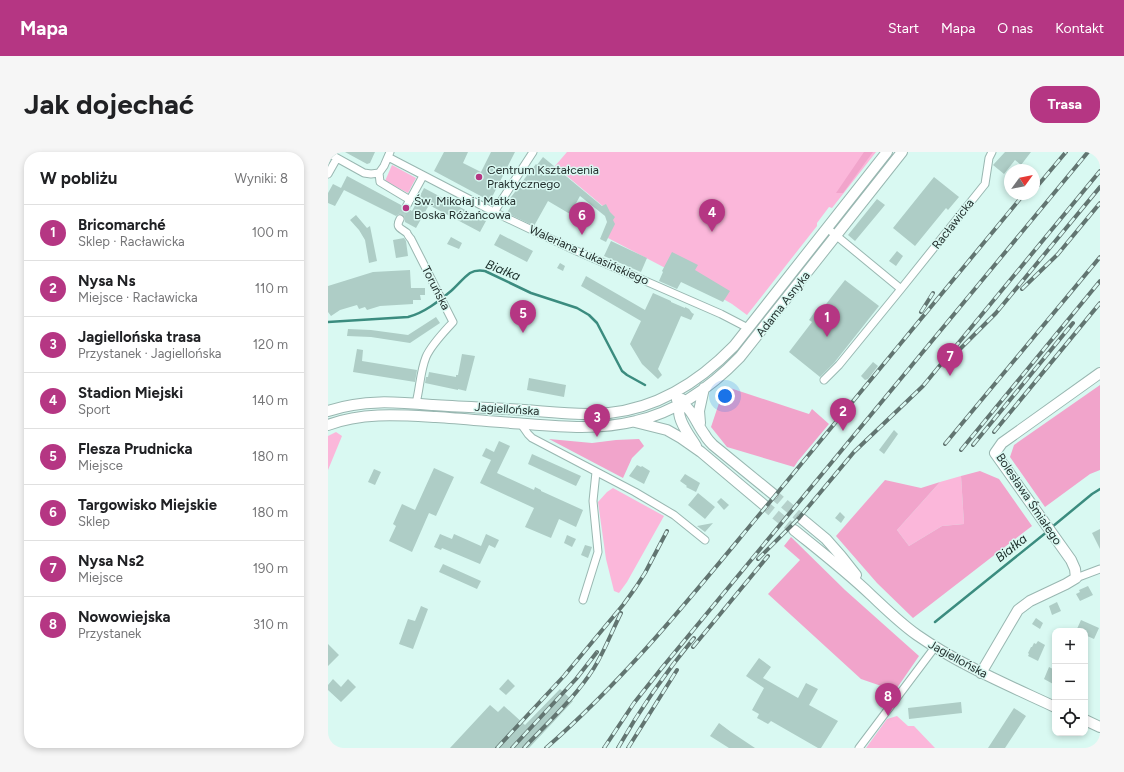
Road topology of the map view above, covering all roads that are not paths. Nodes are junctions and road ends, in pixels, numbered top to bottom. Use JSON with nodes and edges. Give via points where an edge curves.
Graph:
{"nodes":[{"id":1,"x":533,"y":152,"type":"edge"},
{"id":2,"x":887,"y":152,"type":"edge"},
{"id":3,"x":902,"y":152,"type":"edge"},
{"id":4,"x":992,"y":152,"type":"edge"},
{"id":5,"x":328,"y":153,"type":"edge"},
{"id":6,"x":389,"y":155,"type":"edge"},
{"id":7,"x":337,"y":158,"type":"junction"},
{"id":8,"x":379,"y":172,"type":"junction"},
{"id":9,"x":328,"y":174,"type":"edge"},
{"id":10,"x":423,"y":176,"type":"junction"},
{"id":11,"x":410,"y":200,"type":"junction"},
{"id":12,"x":406,"y":208,"type":"tunnel mouth"},
{"id":13,"x":494,"y":212,"type":"junction"},
{"id":14,"x":400,"y":219,"type":"dead end"},
{"id":15,"x":827,"y":228,"type":"junction"},
{"id":16,"x":836,"y":236,"type":"junction"},
{"id":17,"x":901,"y":289,"type":"junction"},
{"id":18,"x":748,"y":328,"type":"junction"},
{"id":19,"x":1100,"y":373,"type":"edge"},
{"id":20,"x":824,"y":380,"type":"dead end"},
{"id":21,"x":684,"y":388,"type":"junction"},
{"id":22,"x":704,"y":388,"type":"junction"},
{"id":23,"x":669,"y":396,"type":"junction"},
{"id":24,"x":682,"y":402,"type":"junction"},
{"id":25,"x":416,"y":403,"type":"junction"},
{"id":26,"x":328,"y":411,"type":"edge"},
{"id":27,"x":635,"y":422,"type":"junction"},
{"id":28,"x":521,"y":424,"type":"junction"},
{"id":29,"x":328,"y":425,"type":"edge"},
{"id":30,"x":701,"y":429,"type":"junction"},
{"id":31,"x":701,"y":452,"type":"junction"},
{"id":32,"x":726,"y":457,"type":"junction"},
{"id":33,"x":718,"y":467,"type":"junction"},
{"id":34,"x":596,"y":472,"type":"junction"},
{"id":35,"x":773,"y":494,"type":"tunnel mouth"},
{"id":36,"x":764,"y":505,"type":"tunnel mouth"},
{"id":37,"x":802,"y":519,"type":"tunnel mouth"},
{"id":38,"x":794,"y":530,"type":"tunnel mouth"},
{"id":39,"x":705,"y":540,"type":"dead end"},
{"id":40,"x":1100,"y":569,"type":"edge"},
{"id":41,"x":1076,"y":578,"type":"junction"},
{"id":42,"x":871,"y":594,"type":"junction"},
{"id":43,"x":583,"y":600,"type":"dead end"},
{"id":44,"x":935,"y":647,"type":"junction"},
{"id":45,"x":981,"y":673,"type":"junction"},
{"id":46,"x":1052,"y":705,"type":"edge"},
{"id":47,"x":1088,"y":721,"type":"edge"},
{"id":48,"x":1100,"y":727,"type":"edge"},
{"id":49,"x":859,"y":748,"type":"edge"}],
"edges":[{"from":1,"to":13,"type":"street"},
{"from":2,"to":15,"type":"main road","name":"Adama Asnyka"},
{"from":3,"to":16,"type":"main road","name":"Adama Asnyka"},
{"from":4,"to":17,"type":"street","name":"Racławicka","via":[[985,184]]},
{"from":5,"to":7,"type":"street"},
{"from":6,"to":8,"type":"street"},
{"from":6,"to":10,"type":"street","name":"Waleriana Łukasińskiego"},
{"from":7,"to":8,"type":"street","via":[[364,173]]},
{"from":7,"to":9,"type":"street"},
{"from":8,"to":11,"type":"street","via":[[380,182]]},
{"from":10,"to":11,"type":"street"},
{"from":10,"to":13,"type":"street","name":"Waleriana Łukasińskiego"},
{"from":11,"to":12,"type":"street"},
{"from":13,"to":18,"type":"street","name":"Waleriana Łukasińskiego"},
{"from":14,"to":25,"type":"street","name":"Toruńska","via":[[399,228],[411,239],[453,322],[426,357]]},
{"from":15,"to":16,"type":"street"},
{"from":15,"to":18,"type":"main road","name":"Adama Asnyka"},
{"from":16,"to":17,"type":"street"},
{"from":16,"to":22,"type":"main road","name":"Adama Asnyka","via":[[740,356],[724,373]]},
{"from":17,"to":20,"type":"street","name":"Racławicka"},
{"from":18,"to":21,"type":"main road","name":"Adama Asnyka","via":[[720,361]]},
{"from":19,"to":41,"type":"main road","name":"Bolesława Śmiałego","via":[[1002,443],[995,453],[1071,560]]},
{"from":21,"to":23,"type":"main road","name":"Adama Asnyka"},
{"from":21,"to":24,"type":"main road","name":"Jagiellońska"},
{"from":22,"to":24,"type":"main road","name":"Adama Asnyka"},
{"from":22,"to":30,"type":"main road","via":[[699,411]]},
{"from":23,"to":24,"type":"main road"},
{"from":23,"to":25,"type":"main road","name":"Jagiellońska","via":[[633,409],[589,414]]},
{"from":24,"to":27,"type":"main road","name":"Adama Asnyka","via":[[664,412]]},
{"from":24,"to":30,"type":"main road","via":[[692,412]]},
{"from":24,"to":31,"type":"main road","name":"Jagiellońska","via":[[680,417]]},
{"from":25,"to":26,"type":"main road","name":"Jagiellońska","via":[[359,403]]},
{"from":27,"to":28,"type":"main road","name":"Jagiellońska","via":[[594,427]]},
{"from":27,"to":31,"type":"main road","name":"Jagiellońska","via":[[667,430]]},
{"from":28,"to":29,"type":"main road","name":"Jagiellońska","via":[[392,415],[340,420]]},
{"from":28,"to":34,"type":"street","name":"Jagiellońska","via":[[532,438]]},
{"from":30,"to":32,"type":"main road"},
{"from":31,"to":33,"type":"main road","name":"Jagiellońska"},
{"from":32,"to":33,"type":"main road"},
{"from":32,"to":35,"type":"main road"},
{"from":33,"to":36,"type":"main road","name":"Jagiellońska"},
{"from":34,"to":39,"type":"street","name":"Jagiellońska","via":[[674,515]]},
{"from":34,"to":43,"type":"street","via":[[592,501],[598,552]]},
{"from":37,"to":42,"type":"main road","name":"Jagiellońska","via":[[831,544]]},
{"from":38,"to":42,"type":"main road","name":"Jagiellońska"},
{"from":40,"to":41,"type":"street"},
{"from":41,"to":45,"type":"main road","via":[[1030,601],[1018,610]]},
{"from":42,"to":44,"type":"main road","name":"Jagiellońska","via":[[901,623]]},
{"from":44,"to":45,"type":"main road","name":"Jagiellońska"},
{"from":44,"to":49,"type":"street"},
{"from":45,"to":46,"type":"main road","name":"Jagiellońska"},
{"from":47,"to":48,"type":"main road"}]}
